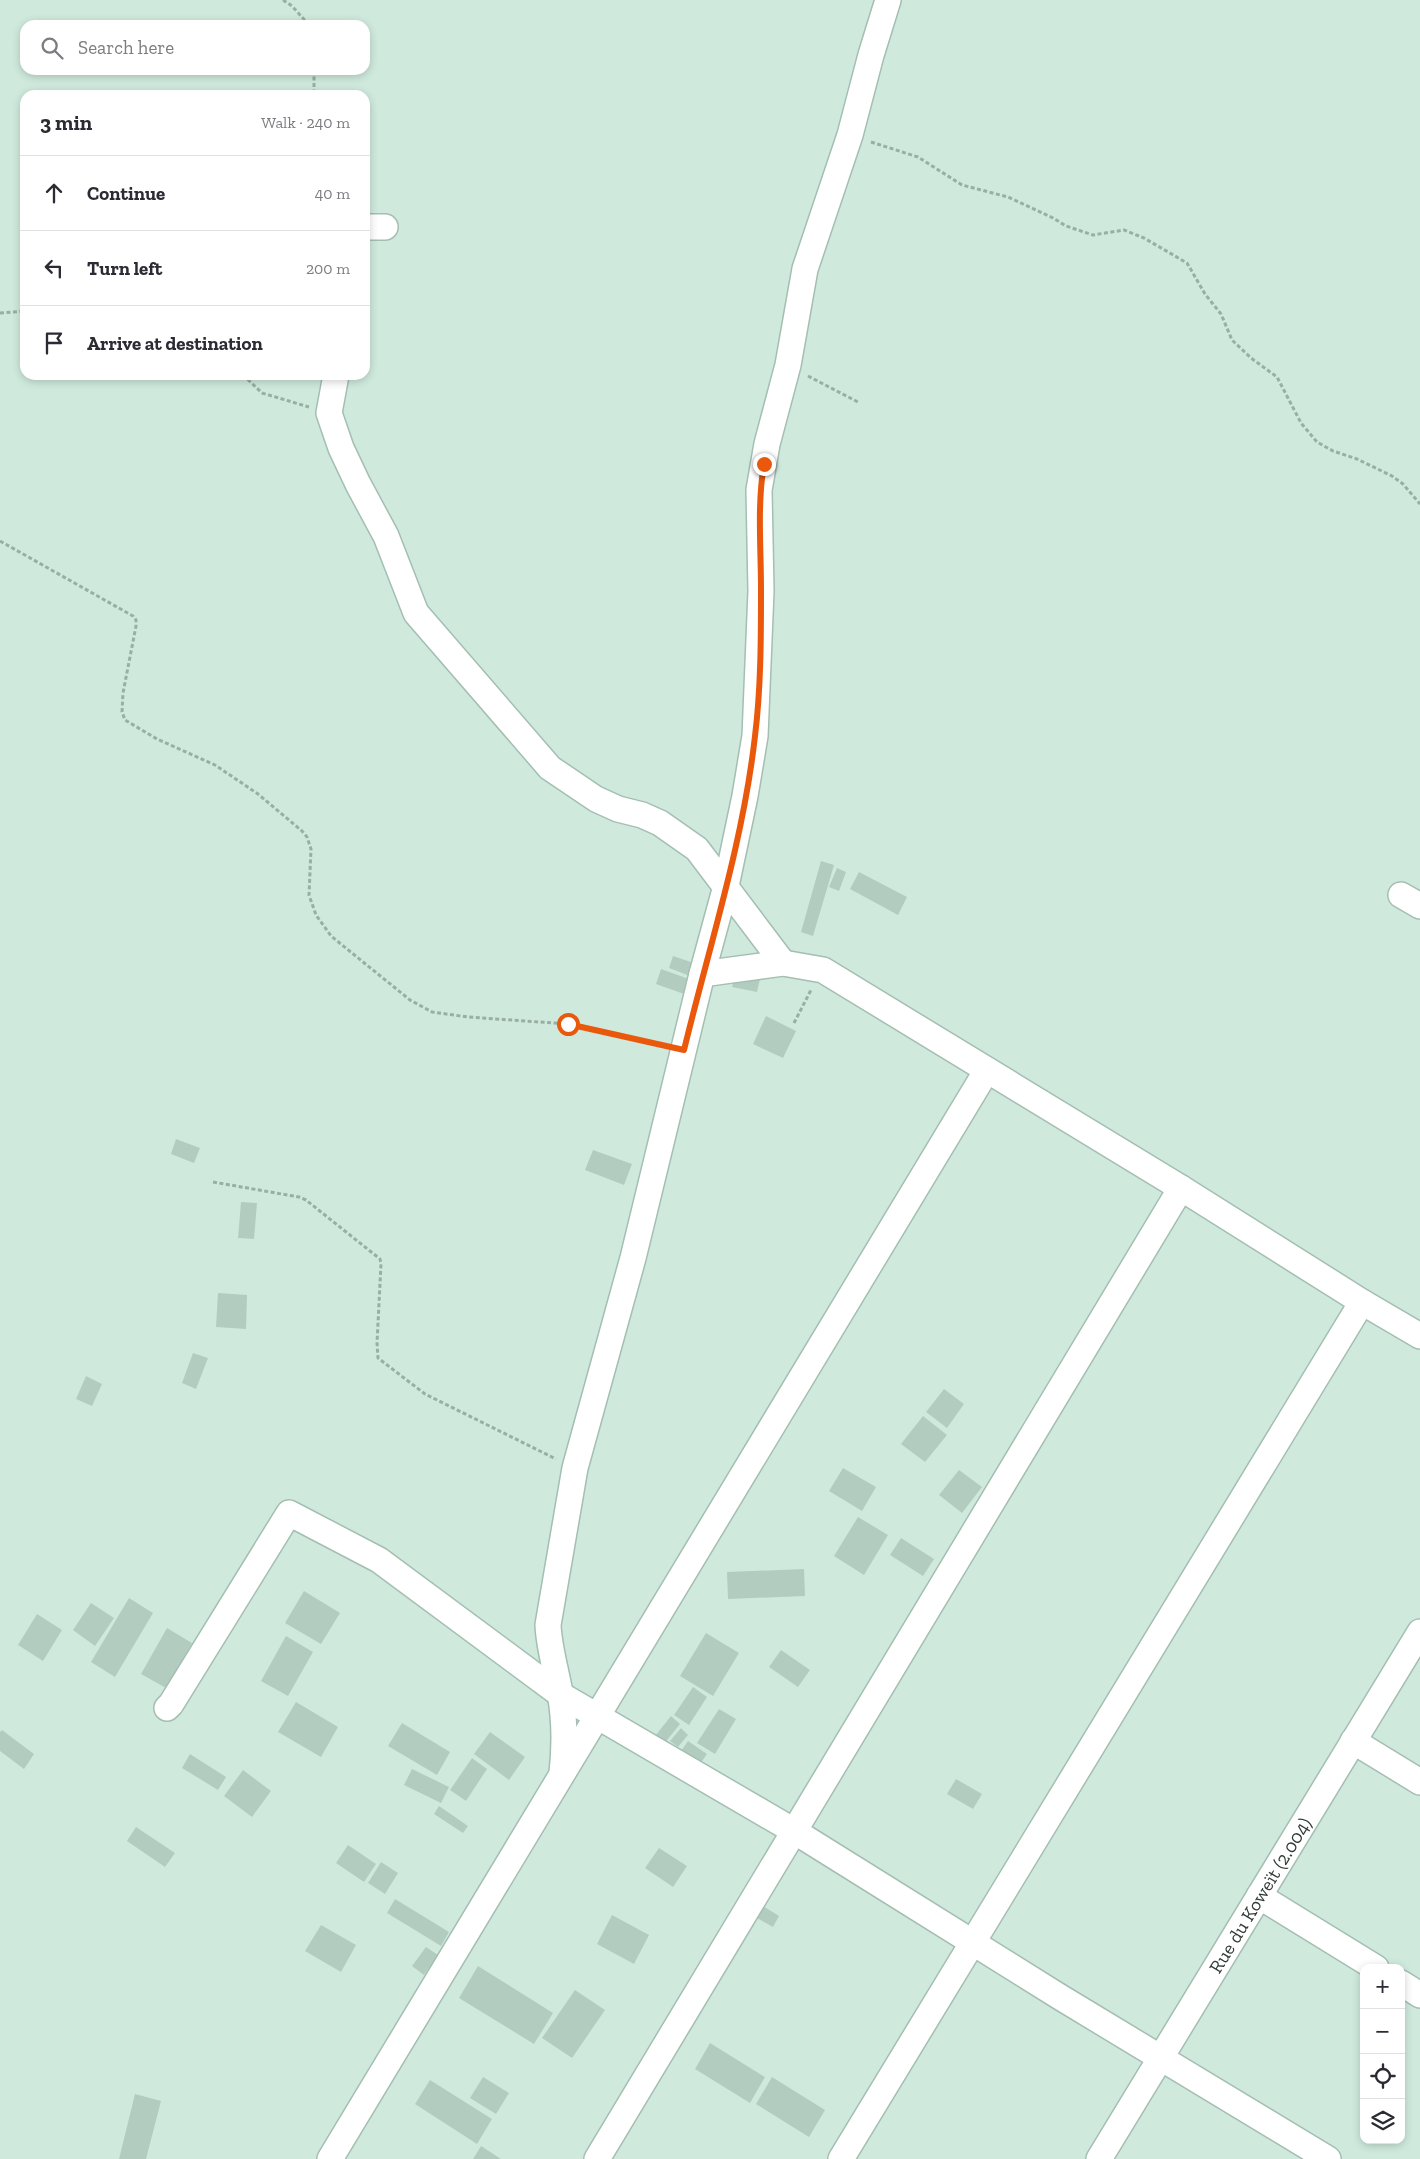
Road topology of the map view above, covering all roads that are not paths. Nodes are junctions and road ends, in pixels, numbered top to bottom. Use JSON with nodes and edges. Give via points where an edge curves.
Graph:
{"nodes":[{"id":1,"x":888,"y":0,"type":"edge"},
{"id":2,"x":335,"y":380,"type":"edge"},
{"id":3,"x":726,"y":886,"type":"junction"},
{"id":4,"x":783,"y":963,"type":"junction"},
{"id":5,"x":702,"y":974,"type":"junction"},
{"id":6,"x":987,"y":1070,"type":"junction"},
{"id":7,"x":1181,"y":1188,"type":"junction"},
{"id":8,"x":1362,"y":1302,"type":"junction"},
{"id":9,"x":1420,"y":1336,"type":"edge"},
{"id":10,"x":1420,"y":1632,"type":"edge"},
{"id":11,"x":560,"y":1695,"type":"junction"},
{"id":12,"x":167,"y":1708,"type":"dead end"},
{"id":13,"x":597,"y":1715,"type":"junction"},
{"id":14,"x":1353,"y":1741,"type":"junction"},
{"id":15,"x":562,"y":1773,"type":"junction"},
{"id":16,"x":1420,"y":1782,"type":"edge"},
{"id":17,"x":794,"y":1831,"type":"junction"},
{"id":18,"x":1259,"y":1896,"type":"junction"},
{"id":19,"x":972,"y":1943,"type":"junction"},
{"id":20,"x":1370,"y":1964,"type":"edge"},
{"id":21,"x":1405,"y":1986,"type":"edge"},
{"id":22,"x":1420,"y":1995,"type":"edge"},
{"id":23,"x":1160,"y":2058,"type":"junction"},
{"id":24,"x":330,"y":2159,"type":"edge"},
{"id":25,"x":597,"y":2159,"type":"edge"},
{"id":26,"x":841,"y":2159,"type":"edge"},
{"id":27,"x":1099,"y":2159,"type":"edge"},
{"id":28,"x":1328,"y":2159,"type":"edge"}],
"edges":[{"from":1,"to":3,"type":"street","via":[[850,135],[805,269],[788,365],[767,444],[760,490],[761,591],[755,736],[746,796]]},
{"from":2,"to":3,"type":"street","via":[[329,413],[341,448],[386,536],[416,613],[550,768],[596,799],[642,815],[684,838],[697,849]]},
{"from":3,"to":4,"type":"street"},
{"from":3,"to":5,"type":"street"},
{"from":4,"to":5,"type":"street"},
{"from":4,"to":6,"type":"street","via":[[822,970]]},
{"from":5,"to":11,"type":"street","via":[[633,1258],[574,1468],[548,1624]]},
{"from":6,"to":7,"type":"street"},
{"from":6,"to":13,"type":"street"},
{"from":7,"to":8,"type":"street"},
{"from":7,"to":17,"type":"street"},
{"from":8,"to":9,"type":"street"},
{"from":8,"to":19,"type":"street"},
{"from":10,"to":14,"type":"street","name":"Rue du Koweït (2.004)"},
{"from":11,"to":12,"type":"street","via":[[379,1560],[289,1513]]},
{"from":11,"to":13,"type":"street"},
{"from":11,"to":15,"type":"street","via":[[565,1737]]},
{"from":13,"to":15,"type":"street"},
{"from":13,"to":17,"type":"street"},
{"from":14,"to":16,"type":"street"},
{"from":14,"to":18,"type":"street","name":"Rue du Koweït (2.004)"},
{"from":15,"to":24,"type":"street"},
{"from":17,"to":19,"type":"street"},
{"from":17,"to":25,"type":"street"},
{"from":18,"to":20,"type":"street"},
{"from":18,"to":23,"type":"street","name":"Rue du Koweït (2.004)"},
{"from":19,"to":23,"type":"street"},
{"from":19,"to":26,"type":"street"},
{"from":21,"to":22,"type":"street"},
{"from":23,"to":27,"type":"street","name":"Rue du Koweït (2.004)"},
{"from":23,"to":28,"type":"street"}]}
